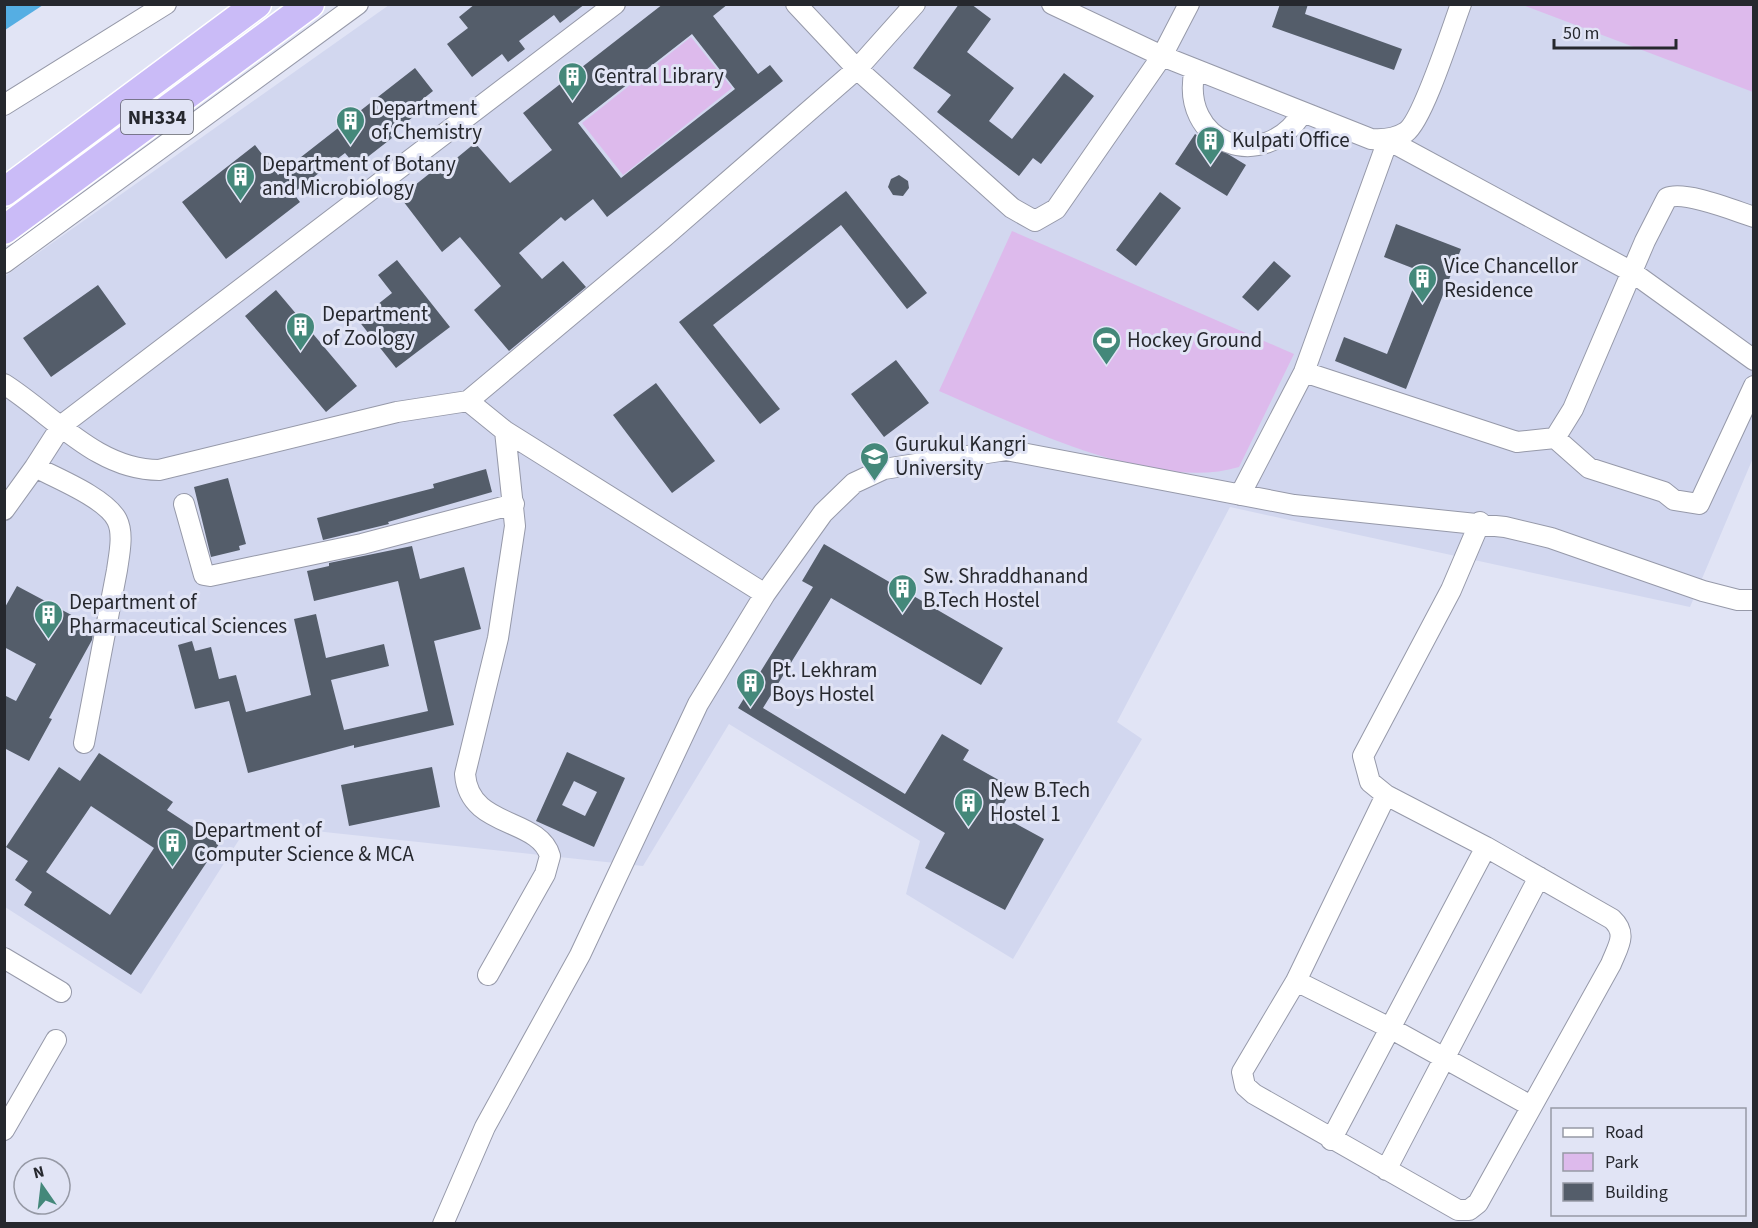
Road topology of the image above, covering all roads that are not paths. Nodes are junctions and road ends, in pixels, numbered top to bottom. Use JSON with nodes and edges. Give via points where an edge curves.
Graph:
{"nodes":[{"id":1,"x":166,"y":4,"type":"edge"},
{"id":2,"x":257,"y":4,"type":"edge"},
{"id":3,"x":310,"y":4,"type":"edge"},
{"id":4,"x":358,"y":4,"type":"edge"},
{"id":5,"x":615,"y":4,"type":"edge"},
{"id":6,"x":796,"y":4,"type":"edge"},
{"id":7,"x":915,"y":4,"type":"edge"},
{"id":8,"x":1052,"y":4,"type":"edge"},
{"id":9,"x":1189,"y":4,"type":"edge"},
{"id":10,"x":1461,"y":4,"type":"edge"},
{"id":11,"x":1162,"y":56,"type":"junction"},
{"id":12,"x":858,"y":69,"type":"junction"},
{"id":13,"x":1195,"y":69,"type":"junction"},
{"id":14,"x":4,"y":105,"type":"edge"},
{"id":15,"x":1303,"y":112,"type":"junction"},
{"id":16,"x":1388,"y":140,"type":"junction"},
{"id":17,"x":4,"y":192,"type":"edge"},
{"id":18,"x":1754,"y":217,"type":"edge"},
{"id":19,"x":4,"y":230,"type":"edge"},
{"id":20,"x":4,"y":263,"type":"edge"},
{"id":21,"x":1632,"y":272,"type":"junction"},
{"id":22,"x":1754,"y":360,"type":"edge"},
{"id":23,"x":1304,"y":372,"type":"junction"},
{"id":24,"x":4,"y":384,"type":"edge"},
{"id":25,"x":1754,"y":386,"type":"edge"},
{"id":26,"x":468,"y":401,"type":"junction"},
{"id":27,"x":62,"y":425,"type":"junction"},
{"id":28,"x":505,"y":431,"type":"junction"},
{"id":29,"x":1555,"y":438,"type":"junction"},
{"id":30,"x":35,"y":467,"type":"junction"},
{"id":31,"x":1240,"y":495,"type":"junction"},
{"id":32,"x":184,"y":504,"type":"dead end"},
{"id":33,"x":514,"y":504,"type":"junction"},
{"id":34,"x":4,"y":510,"type":"edge"},
{"id":35,"x":1480,"y":522,"type":"junction"},
{"id":36,"x":765,"y":594,"type":"junction"},
{"id":37,"x":1754,"y":600,"type":"edge"},
{"id":38,"x":84,"y":743,"type":"dead end"},
{"id":39,"x":1386,"y":795,"type":"junction"},
{"id":40,"x":1486,"y":846,"type":"junction"},
{"id":41,"x":1539,"y":877,"type":"junction"},
{"id":42,"x":4,"y":958,"type":"edge"},
{"id":43,"x":488,"y":975,"type":"dead end"},
{"id":44,"x":1296,"y":981,"type":"junction"},
{"id":45,"x":61,"y":992,"type":"dead end"},
{"id":46,"x":1390,"y":1028,"type":"junction"},
{"id":47,"x":56,"y":1040,"type":"dead end"},
{"id":48,"x":1445,"y":1058,"type":"junction"},
{"id":49,"x":1531,"y":1106,"type":"junction"},
{"id":50,"x":6,"y":1125,"type":"edge"},
{"id":51,"x":1331,"y":1140,"type":"junction"},
{"id":52,"x":1386,"y":1170,"type":"junction"},
{"id":53,"x":443,"y":1224,"type":"edge"}],
"edges":[{"from":1,"to":14,"type":"street"},
{"from":2,"to":17,"type":"highway","number":"NH334"},
{"from":3,"to":19,"type":"highway","number":"NH334"},
{"from":4,"to":20,"type":"street"},
{"from":5,"to":27,"type":"street"},
{"from":6,"to":12,"type":"street"},
{"from":7,"to":12,"type":"street"},
{"from":8,"to":11,"type":"street"},
{"from":9,"to":11,"type":"street"},
{"from":10,"to":16,"type":"street","via":[[1420,113],[1408,131]]},
{"from":11,"to":12,"type":"street","via":[[1056,209],[1035,221],[1012,208]]},
{"from":11,"to":13,"type":"street"},
{"from":12,"to":26,"type":"street"},
{"from":13,"to":15,"type":"street"},
{"from":13,"to":15,"type":"street","via":[[1195,108],[1220,140],[1236,146],[1268,144],[1282,137]]},
{"from":15,"to":16,"type":"street","via":[[1371,139]]},
{"from":16,"to":21,"type":"street"},
{"from":16,"to":23,"type":"street"},
{"from":18,"to":21,"type":"street","via":[[1673,195],[1667,198]]},
{"from":21,"to":22,"type":"street"},
{"from":21,"to":29,"type":"street","via":[[1573,409]]},
{"from":23,"to":29,"type":"street","via":[[1517,442]]},
{"from":23,"to":31,"type":"street"},
{"from":24,"to":27,"type":"street"},
{"from":25,"to":29,"type":"street","via":[[1699,504],[1674,500],[1664,492],[1589,468]]},
{"from":26,"to":27,"type":"street","via":[[397,412],[159,470],[120,464]]},
{"from":26,"to":28,"type":"street"},
{"from":27,"to":30,"type":"street"},
{"from":28,"to":33,"type":"street"},
{"from":28,"to":36,"type":"street"},
{"from":30,"to":34,"type":"street"},
{"from":30,"to":38,"type":"street","via":[[96,500],[116,518],[119,530],[117,570]]},
{"from":31,"to":35,"type":"street","via":[[1294,505]]},
{"from":31,"to":36,"type":"street","via":[[1006,450],[884,469],[854,483],[823,513]]},
{"from":32,"to":33,"type":"street","via":[[204,575],[210,576],[362,544]]},
{"from":33,"to":43,"type":"street","via":[[510,573],[465,774],[466,787],[473,801],[483,809],[541,840],[550,856],[545,874]]},
{"from":35,"to":37,"type":"street","via":[[1551,538],[1703,591]]},
{"from":35,"to":39,"type":"street","via":[[1451,590],[1363,756],[1370,782]]},
{"from":36,"to":53,"type":"street","via":[[698,704],[580,955],[485,1127]]},
{"from":39,"to":40,"type":"street"},
{"from":39,"to":44,"type":"street"},
{"from":40,"to":41,"type":"street"},
{"from":40,"to":46,"type":"street"},
{"from":41,"to":48,"type":"street"},
{"from":41,"to":49,"type":"street","via":[[1612,919],[1620,926],[1622,937],[1611,964]]},
{"from":42,"to":45,"type":"street"},
{"from":44,"to":46,"type":"street"},
{"from":44,"to":51,"type":"street","via":[[1242,1072],[1242,1080],[1254,1094]]},
{"from":46,"to":48,"type":"street"},
{"from":46,"to":51,"type":"street"},
{"from":47,"to":50,"type":"street"},
{"from":48,"to":49,"type":"street"},
{"from":48,"to":52,"type":"street"},
{"from":49,"to":52,"type":"street","via":[[1478,1203],[1469,1210],[1458,1210]]},
{"from":51,"to":52,"type":"street"}]}
